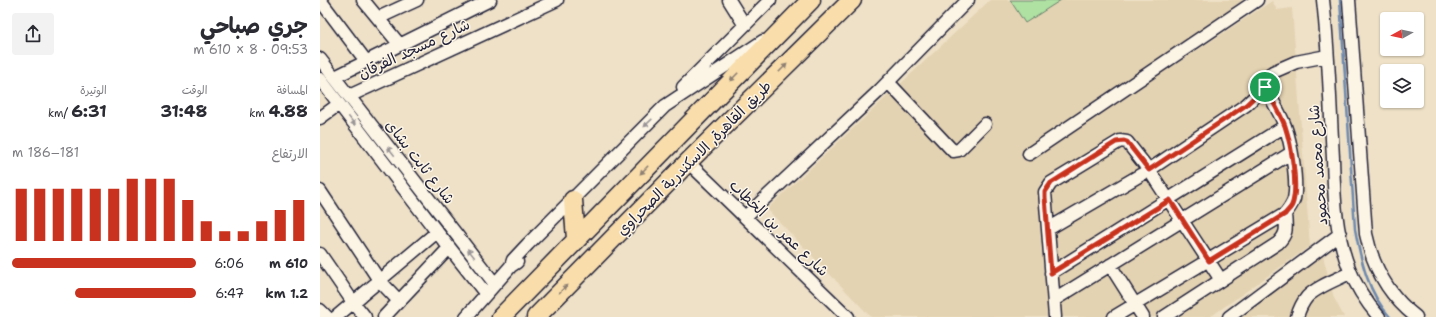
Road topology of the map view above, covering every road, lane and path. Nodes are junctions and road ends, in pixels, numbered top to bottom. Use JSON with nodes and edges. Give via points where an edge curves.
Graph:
{"nodes":[{"id":1,"x":320,"y":0,"type":"edge"},
{"id":2,"x":363,"y":0,"type":"edge"},
{"id":3,"x":417,"y":0,"type":"edge"},
{"id":4,"x":490,"y":0,"type":"edge"},
{"id":5,"x":556,"y":0,"type":"edge"},
{"id":6,"x":729,"y":0,"type":"edge"},
{"id":7,"x":770,"y":0,"type":"edge"},
{"id":8,"x":811,"y":0,"type":"edge"},
{"id":9,"x":852,"y":0,"type":"edge"},
{"id":10,"x":968,"y":0,"type":"edge"},
{"id":11,"x":1257,"y":0,"type":"edge"},
{"id":12,"x":1323,"y":0,"type":"edge"},
{"id":13,"x":1349,"y":0,"type":"edge"},
{"id":14,"x":378,"y":18,"type":"junction"},
{"id":15,"x":744,"y":24,"type":"junction"},
{"id":16,"x":782,"y":28,"type":"junction"},
{"id":17,"x":400,"y":45,"type":"junction"},
{"id":18,"x":1327,"y":56,"type":"junction"},
{"id":19,"x":320,"y":59,"type":"edge"},
{"id":20,"x":366,"y":61,"type":"junction"},
{"id":21,"x":334,"y":77,"type":"junction"},
{"id":22,"x":320,"y":79,"type":"edge"},
{"id":23,"x":888,"y":82,"type":"junction"},
{"id":24,"x":1265,"y":87,"type":"junction"},
{"id":25,"x":349,"y":96,"type":"junction"},
{"id":26,"x":339,"y":104,"type":"junction"},
{"id":27,"x":665,"y":106,"type":"junction"},
{"id":28,"x":320,"y":118,"type":"edge"},
{"id":29,"x":985,"y":124,"type":"dead end"},
{"id":30,"x":1285,"y":126,"type":"junction"},
{"id":31,"x":1291,"y":153,"type":"junction"},
{"id":32,"x":1029,"y":154,"type":"dead end"},
{"id":33,"x":688,"y":162,"type":"junction"},
{"id":34,"x":1149,"y":170,"type":"junction"},
{"id":35,"x":320,"y":191,"type":"edge"},
{"id":36,"x":572,"y":200,"type":"junction"},
{"id":37,"x":1170,"y":200,"type":"junction"},
{"id":38,"x":1285,"y":214,"type":"junction"},
{"id":39,"x":745,"y":217,"type":"junction"},
{"id":40,"x":1183,"y":221,"type":"junction"},
{"id":41,"x":1048,"y":229,"type":"junction"},
{"id":42,"x":437,"y":232,"type":"junction"},
{"id":43,"x":1340,"y":234,"type":"junction"},
{"id":44,"x":576,"y":240,"type":"junction"},
{"id":45,"x":450,"y":248,"type":"junction"},
{"id":46,"x":320,"y":254,"type":"edge"},
{"id":47,"x":1209,"y":261,"type":"junction"},
{"id":48,"x":1110,"y":265,"type":"junction"},
{"id":49,"x":1051,"y":273,"type":"junction"},
{"id":50,"x":1350,"y":273,"type":"junction"},
{"id":51,"x":379,"y":280,"type":"junction"},
{"id":52,"x":1221,"y":280,"type":"junction"},
{"id":53,"x":495,"y":284,"type":"junction"},
{"id":54,"x":486,"y":294,"type":"junction"},
{"id":55,"x":1054,"y":300,"type":"junction"},
{"id":56,"x":399,"y":301,"type":"junction"},
{"id":57,"x":353,"y":302,"type":"junction"},
{"id":58,"x":1136,"y":305,"type":"junction"},
{"id":59,"x":320,"y":310,"type":"edge"},
{"id":60,"x":327,"y":317,"type":"edge"},
{"id":61,"x":336,"y":317,"type":"edge"},
{"id":62,"x":364,"y":317,"type":"edge"},
{"id":63,"x":384,"y":317,"type":"edge"},
{"id":64,"x":466,"y":317,"type":"edge"},
{"id":65,"x":501,"y":317,"type":"edge"},
{"id":66,"x":536,"y":317,"type":"edge"},
{"id":67,"x":848,"y":317,"type":"edge"},
{"id":68,"x":1055,"y":317,"type":"edge"},
{"id":69,"x":1114,"y":317,"type":"edge"},
{"id":70,"x":1143,"y":317,"type":"edge"},
{"id":71,"x":1164,"y":317,"type":"edge"},
{"id":72,"x":1229,"y":317,"type":"edge"},
{"id":73,"x":1297,"y":317,"type":"edge"},
{"id":74,"x":1379,"y":317,"type":"edge"},
{"id":75,"x":1416,"y":317,"type":"edge"}],
"edges":[{"from":1,"to":20,"type":"street"},
{"from":2,"to":14,"type":"street"},
{"from":3,"to":14,"type":"street"},
{"from":4,"to":17,"type":"street"},
{"from":5,"to":25,"type":"street","name":"شارع مسجد الفرقان"},
{"from":6,"to":15,"type":"street"},
{"from":7,"to":15,"type":"street"},
{"from":8,"to":16,"type":"highway","name":"طريق القاهرة, الاسكندرية الصحراوي"},
{"from":33,"to":9,"type":"highway","name":"طريق القاهرة, الاسكندرية الصحراوي","one_way":true},
{"from":10,"to":23,"type":"street"},
{"from":11,"to":32,"type":"street"},
{"from":12,"to":18,"type":"street","name":"شارع محمد محمود"},
{"from":13,"to":75,"type":"street","via":[[1366,234],[1374,263],[1384,283],[1402,306]]},
{"from":14,"to":17,"type":"street"},
{"from":15,"to":27,"type":"street"},
{"from":16,"to":27,"type":"street"},
{"from":16,"to":44,"type":"highway","name":"طريق القاهرة, الاسكندرية الصحراوي","one_way":true},
{"from":17,"to":20,"type":"street"},
{"from":18,"to":24,"type":"street","via":[[1277,69],[1270,74]]},
{"from":18,"to":43,"type":"street","name":"شارع محمد محمود","via":[[1334,188]]},
{"from":19,"to":21,"type":"street","name":"شارع ثابت بشاى"},
{"from":20,"to":21,"type":"street"},
{"from":21,"to":25,"type":"street","name":"شارع ثابت بشاى"},
{"from":22,"to":26,"type":"street","name":"شارع ثابت بشاى"},
{"from":23,"to":29,"type":"street","via":[[953,151],[959,150]]},
{"from":23,"to":39,"type":"street"},
{"from":24,"to":30,"type":"street"},
{"from":24,"to":34,"type":"street","via":[[1246,105]]},
{"from":53,"to":25,"type":"street","name":"شارع ثابت بشاى","one_way":true},
{"from":26,"to":28,"type":"street"},
{"from":26,"to":42,"type":"street","name":"شارع ثابت بشاى","one_way":true},
{"from":27,"to":36,"type":"street","one_way":true},
{"from":30,"to":31,"type":"street"},
{"from":30,"to":37,"type":"street"},
{"from":31,"to":38,"type":"street","via":[[1295,178],[1294,197],[1292,206]]},
{"from":31,"to":40,"type":"street"},
{"from":33,"to":39,"type":"street","name":"شارع عمر بن الخطاب"},
{"from":66,"to":33,"type":"highway","name":"طريق القاهرة, الاسكندرية الصحراوي","one_way":true},
{"from":34,"to":37,"type":"street"},
{"from":34,"to":41,"type":"street"},
{"from":34,"to":41,"type":"street","via":[[1127,142],[1116,142],[1051,183],[1045,192]]},
{"from":35,"to":51,"type":"street"},
{"from":36,"to":44,"type":"highway"},
{"from":36,"to":53,"type":"street","via":[[568,209]]},
{"from":37,"to":40,"type":"street"},
{"from":37,"to":49,"type":"street"},
{"from":38,"to":47,"type":"street"},
{"from":38,"to":52,"type":"street","via":[[1286,231],[1281,240]]},
{"from":39,"to":67,"type":"street","name":"شارع عمر بن الخطاب"},
{"from":40,"to":47,"type":"street"},
{"from":40,"to":48,"type":"street"},
{"from":41,"to":49,"type":"street"},
{"from":42,"to":45,"type":"street","name":"شارع ثابت بشاى"},
{"from":42,"to":51,"type":"street"},
{"from":43,"to":50,"type":"street","name":"شارع محمد محمود"},
{"from":43,"to":72,"type":"street"},
{"from":44,"to":65,"type":"highway","name":"طريق القاهرة, الاسكندرية الصحراوي"},
{"from":45,"to":54,"type":"street","name":"شارع ثابت بشاى"},
{"from":45,"to":56,"type":"street"},
{"from":46,"to":57,"type":"street"},
{"from":47,"to":52,"type":"street"},
{"from":47,"to":58,"type":"street"},
{"from":48,"to":55,"type":"street"},
{"from":48,"to":58,"type":"street"},
{"from":49,"to":55,"type":"street"},
{"from":50,"to":73,"type":"street","via":[[1307,297]]},
{"from":50,"to":74,"type":"street","name":"شارع محمد محمود","via":[[1367,303]]},
{"from":51,"to":56,"type":"street"},
{"from":51,"to":57,"type":"street"},
{"from":52,"to":71,"type":"street"},
{"from":53,"to":54,"type":"street"},
{"from":54,"to":64,"type":"street"},
{"from":55,"to":68,"type":"street"},
{"from":56,"to":63,"type":"street"},
{"from":57,"to":61,"type":"street"},
{"from":57,"to":62,"type":"street"},
{"from":58,"to":69,"type":"street"},
{"from":58,"to":70,"type":"street"},
{"from":59,"to":60,"type":"street"}]}
